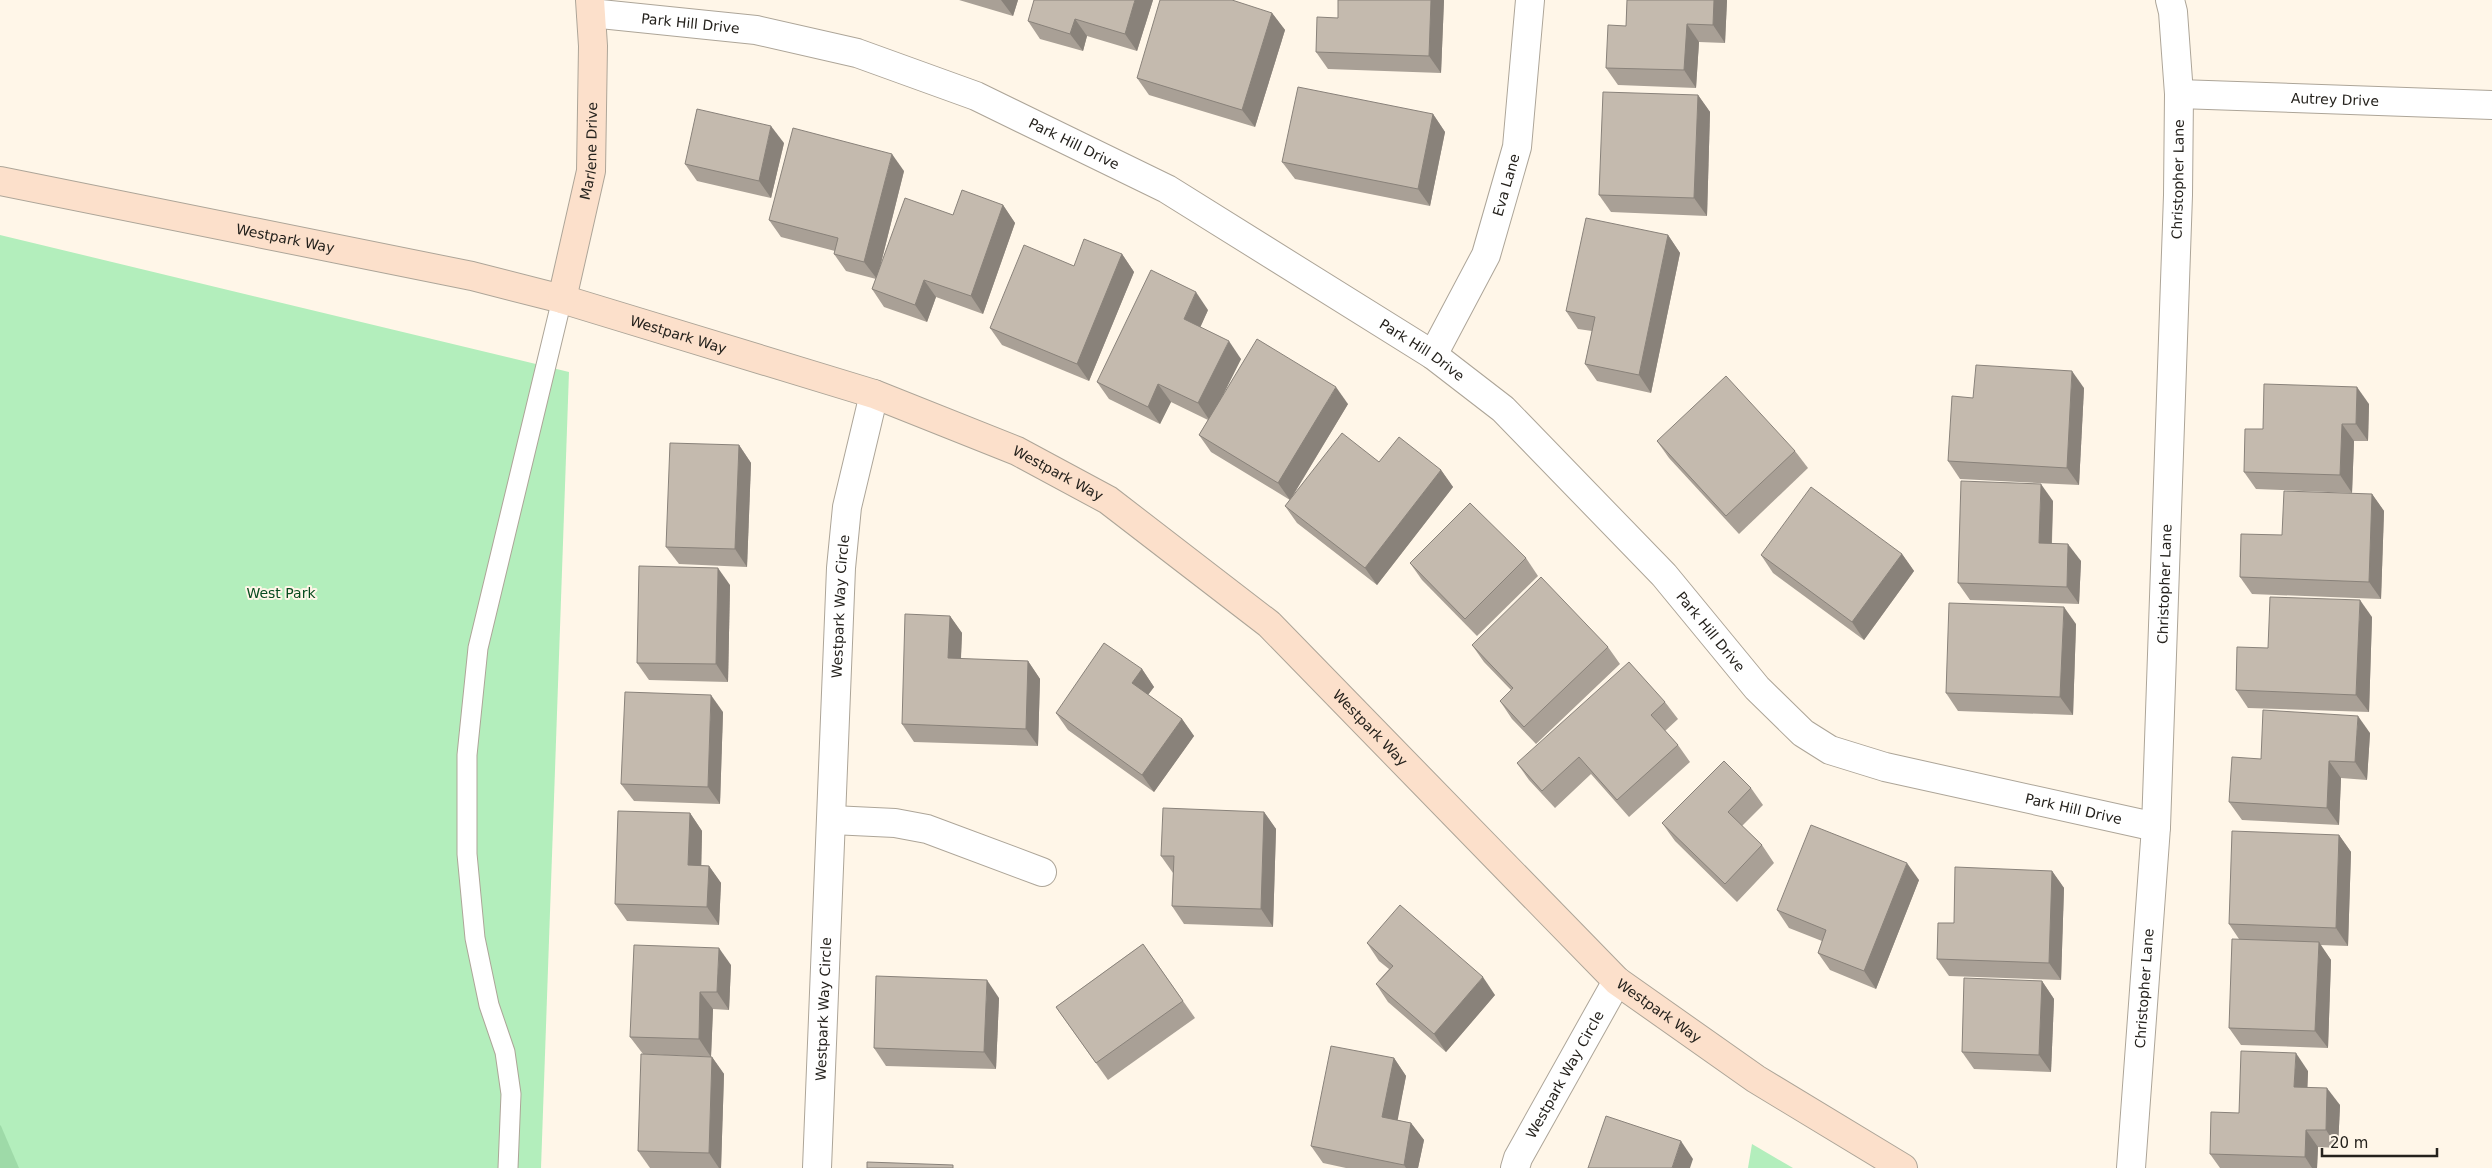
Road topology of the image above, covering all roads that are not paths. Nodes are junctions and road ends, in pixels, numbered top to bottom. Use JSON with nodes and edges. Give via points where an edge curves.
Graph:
{"nodes":[{"id":1,"x":1530,"y":0,"type":"edge"},
{"id":2,"x":2170,"y":0,"type":"edge"},
{"id":3,"x":590,"y":6,"type":"edge"},
{"id":4,"x":2179,"y":94,"type":"junction"},
{"id":5,"x":2492,"y":105,"type":"edge"},
{"id":6,"x":0,"y":181,"type":"edge"},
{"id":7,"x":562,"y":299,"type":"junction"},
{"id":8,"x":1433,"y":355,"type":"junction"},
{"id":9,"x":874,"y":394,"type":"junction"},
{"id":10,"x":832,"y":820,"type":"junction"},
{"id":11,"x":2156,"y":828,"type":"junction"},
{"id":12,"x":1042,"y":872,"type":"dead end"},
{"id":13,"x":1617,"y":981,"type":"junction"},
{"id":14,"x":508,"y":1168,"type":"edge"},
{"id":15,"x":817,"y":1168,"type":"edge"},
{"id":16,"x":1515,"y":1168,"type":"edge"},
{"id":17,"x":1903,"y":1168,"type":"edge"},
{"id":18,"x":2131,"y":1168,"type":"edge"}],
"edges":[{"from":1,"to":8,"type":"street","name":"Eva Lane","via":[[1517,147],[1486,255]]},
{"from":2,"to":4,"type":"street","name":"Christopher Lane"},
{"from":3,"to":7,"type":"main road","name":"Marlene Drive","via":[[593,46],[591,171]]},
{"from":3,"to":8,"type":"street","name":"Park Hill Drive","via":[[756,30],[857,53],[976,96],[1167,189]]},
{"from":4,"to":5,"type":"street","name":"Autrey Drive"},
{"from":4,"to":11,"type":"street","name":"Christopher Lane"},
{"from":6,"to":7,"type":"main road","name":"Westpark Way","via":[[472,276]]},
{"from":7,"to":9,"type":"main road","name":"Westpark Way"},
{"from":7,"to":14,"type":"lane","via":[[478,648],[467,755],[467,854],[475,938],[489,1005],[506,1052],[511,1094]]},
{"from":8,"to":11,"type":"street","name":"Park Hill Drive","via":[[1503,409],[1664,575],[1757,688],[1803,733],[1830,750],[1885,767]]},
{"from":9,"to":10,"type":"street","name":"Westpark Way Circle","via":[[845,524]]},
{"from":9,"to":13,"type":"main road","name":"Westpark Way","via":[[1017,451],[1108,500],[1269,624]]},
{"from":10,"to":12,"type":"street","via":[[895,822],[926,829]]},
{"from":10,"to":15,"type":"street","name":"Westpark Way Circle"},
{"from":11,"to":18,"type":"street","name":"Christopher Lane"},
{"from":13,"to":16,"type":"street","name":"Westpark Way Circle"},
{"from":13,"to":17,"type":"main road","name":"Westpark Way","via":[[1756,1079]]}]}
